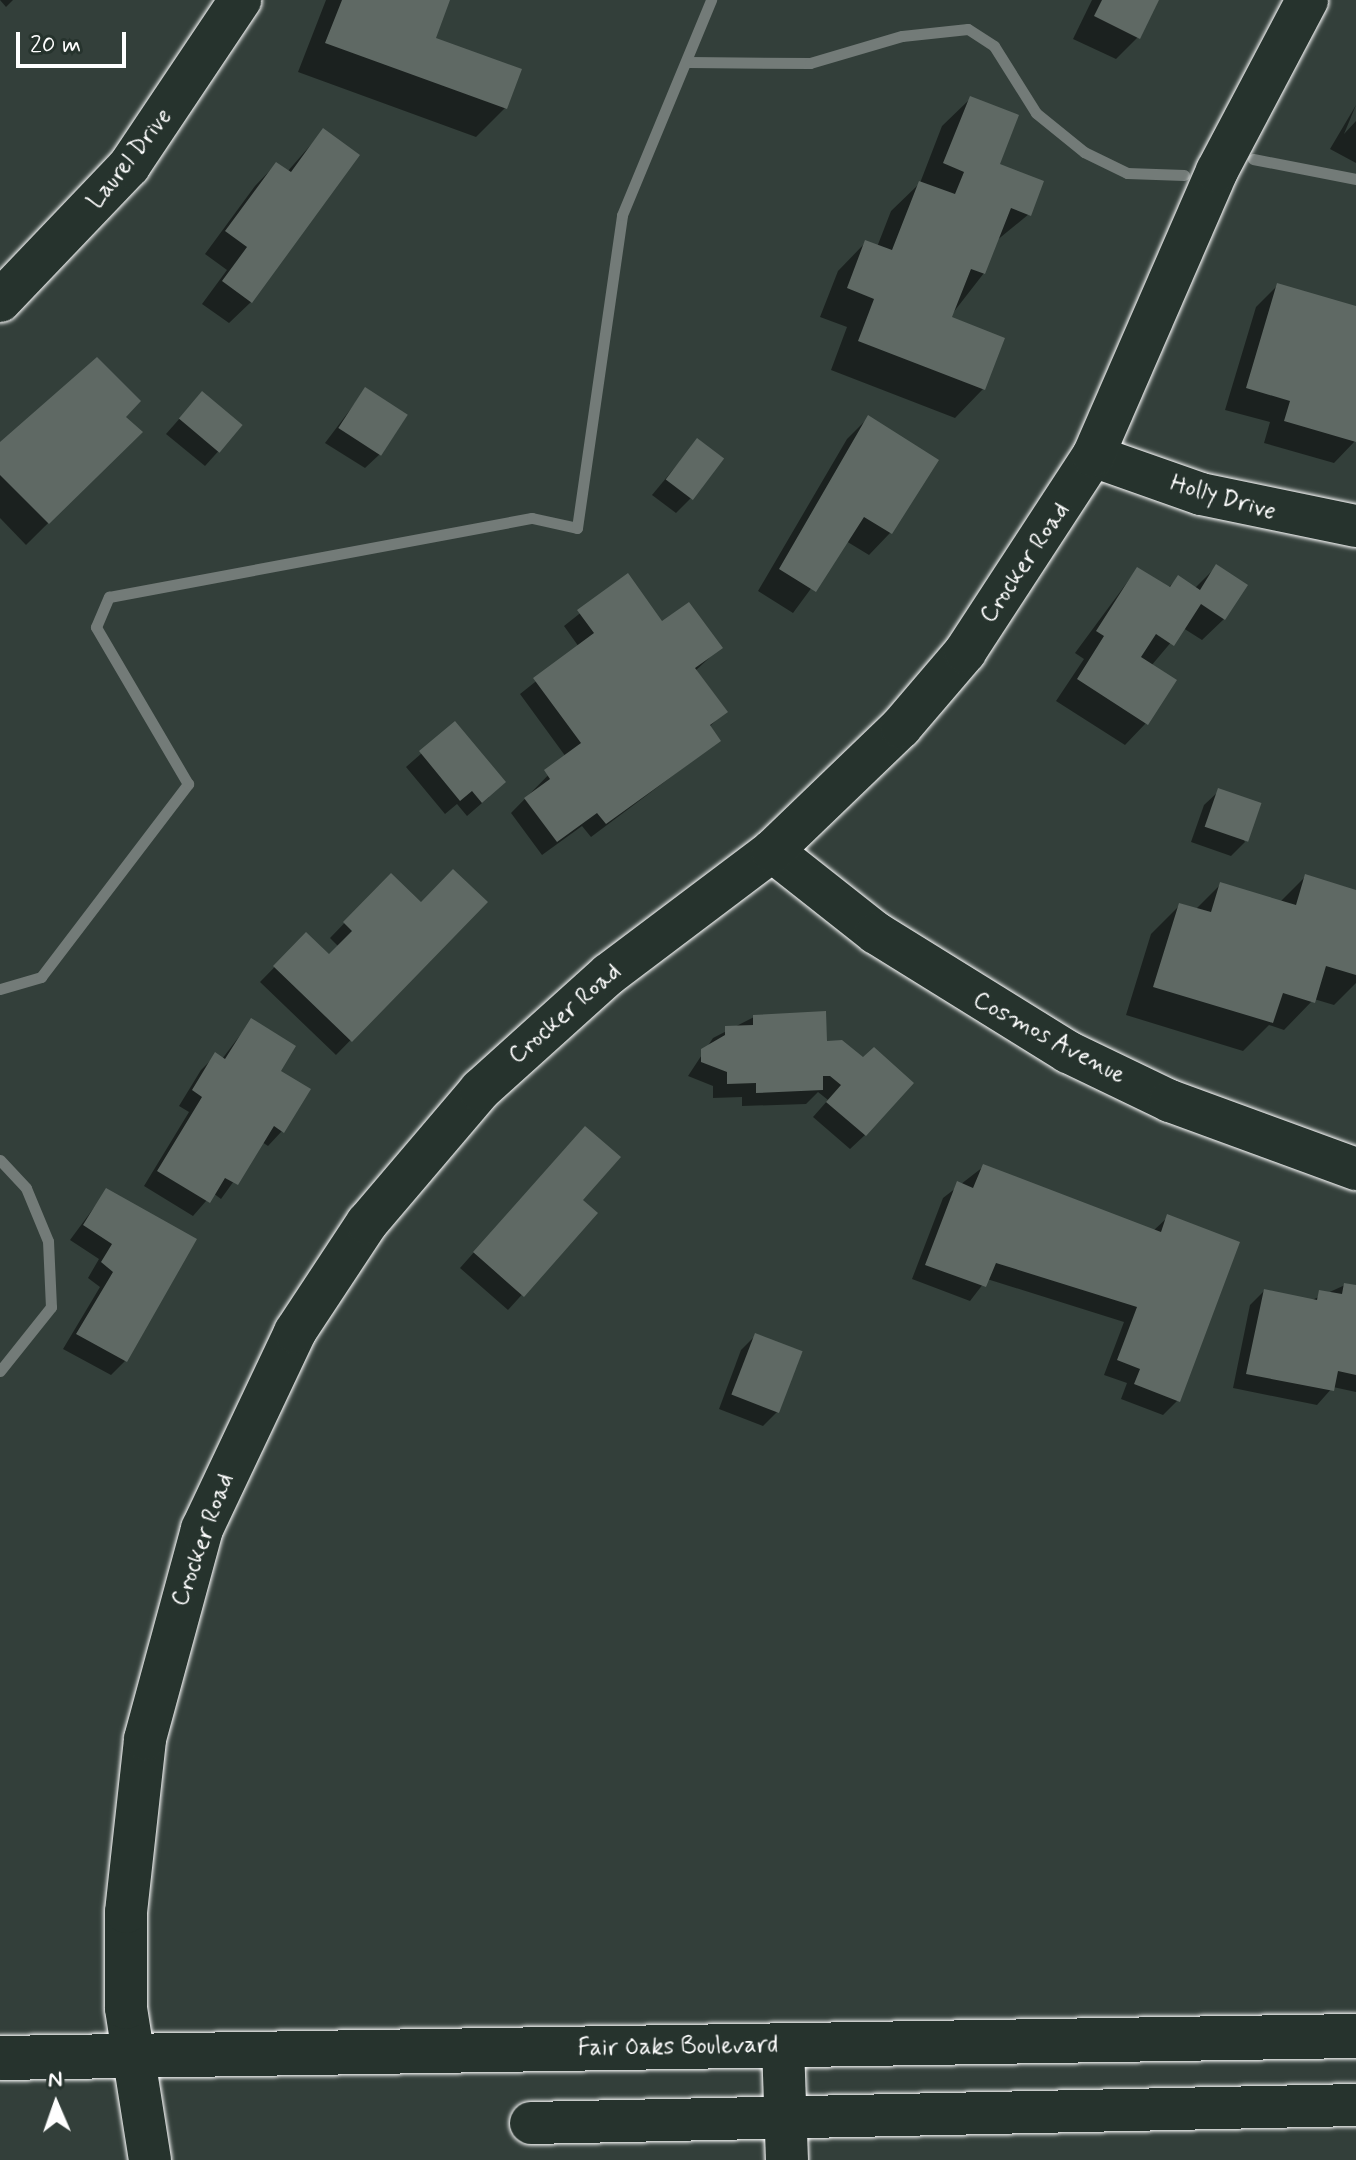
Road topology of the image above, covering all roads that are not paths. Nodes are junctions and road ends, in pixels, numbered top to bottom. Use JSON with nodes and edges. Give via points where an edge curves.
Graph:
{"nodes":[{"id":1,"x":240,"y":0,"type":"edge"},
{"id":2,"x":1307,"y":0,"type":"edge"},
{"id":3,"x":0,"y":301,"type":"edge"},
{"id":4,"x":1093,"y":456,"type":"junction"},
{"id":5,"x":1356,"y":526,"type":"edge"},
{"id":6,"x":772,"y":851,"type":"junction"},
{"id":7,"x":1356,"y":1169,"type":"edge"},
{"id":8,"x":1356,"y":2036,"type":"edge"},
{"id":9,"x":783,"y":2046,"type":"junction"},
{"id":10,"x":135,"y":2056,"type":"junction"},
{"id":11,"x":0,"y":2058,"type":"edge"},
{"id":12,"x":1356,"y":2105,"type":"edge"},
{"id":13,"x":786,"y":2117,"type":"junction"},
{"id":14,"x":531,"y":2123,"type":"dead end"},
{"id":15,"x":150,"y":2160,"type":"edge"},
{"id":16,"x":787,"y":2160,"type":"edge"}],
"edges":[{"from":1,"to":3,"type":"street","name":"Laurel Drive","via":[[129,166]]},
{"from":2,"to":4,"type":"street","name":"Crocker Road","via":[[1217,171]]},
{"from":4,"to":5,"type":"street","name":"Holly Drive","via":[[1201,494]]},
{"from":4,"to":6,"type":"street","name":"Crocker Road","via":[[965,652],[901,727]]},
{"from":6,"to":7,"type":"street","name":"Cosmos Avenue","via":[[888,941],[1068,1052],[1170,1101]]},
{"from":6,"to":10,"type":"street","name":"Crocker Road","via":[[609,974],[480,1090],[367,1223],[261,1397],[202,1529],[145,1739],[126,1912],[126,2008]]},
{"from":8,"to":9,"type":"main road","name":"Fair Oaks Boulevard"},
{"from":9,"to":10,"type":"main road","name":"Fair Oaks Boulevard"},
{"from":9,"to":13,"type":"street"},
{"from":10,"to":11,"type":"main road","name":"Fair Oaks Boulevard"},
{"from":10,"to":15,"type":"street","name":"Crocker Road"},
{"from":12,"to":13,"type":"street"},
{"from":13,"to":14,"type":"street"},
{"from":13,"to":16,"type":"street"}]}
